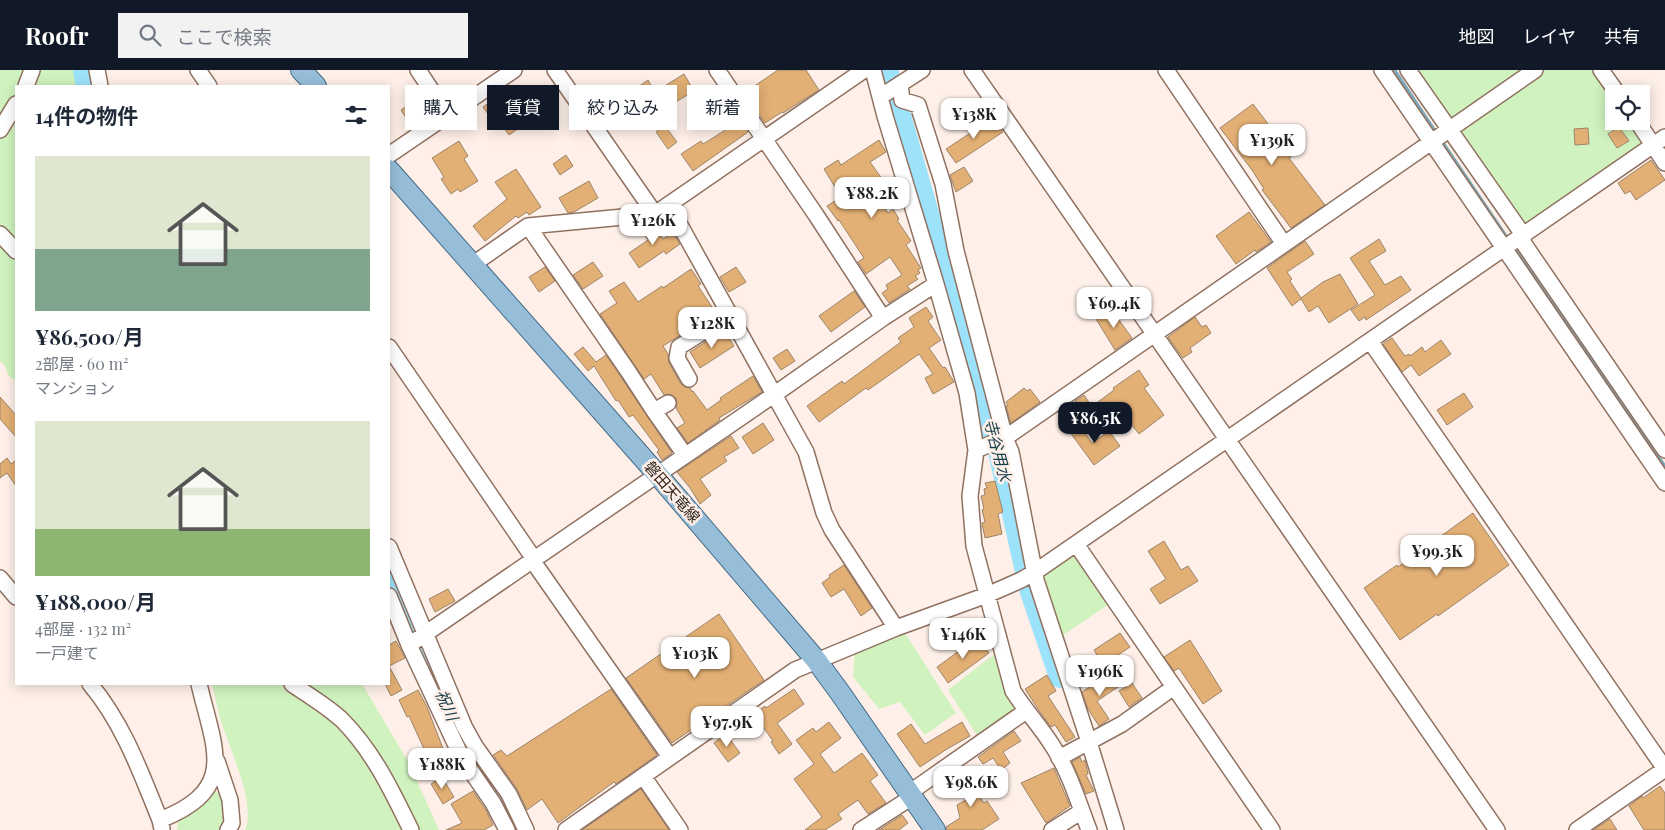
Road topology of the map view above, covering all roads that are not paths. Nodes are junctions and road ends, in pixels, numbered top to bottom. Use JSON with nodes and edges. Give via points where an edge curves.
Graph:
{"nodes":[{"id":1,"x":32,"y":70,"type":"edge"},
{"id":2,"x":97,"y":70,"type":"edge"},
{"id":3,"x":198,"y":70,"type":"edge"},
{"id":4,"x":302,"y":70,"type":"edge"},
{"id":5,"x":418,"y":70,"type":"edge"},
{"id":6,"x":514,"y":70,"type":"edge"},
{"id":7,"x":555,"y":70,"type":"edge"},
{"id":8,"x":717,"y":70,"type":"edge"},
{"id":9,"x":864,"y":70,"type":"edge"},
{"id":10,"x":873,"y":70,"type":"edge"},
{"id":11,"x":922,"y":70,"type":"edge"},
{"id":12,"x":972,"y":70,"type":"edge"},
{"id":13,"x":1166,"y":70,"type":"edge"},
{"id":14,"x":1382,"y":70,"type":"edge"},
{"id":15,"x":1408,"y":70,"type":"edge"},
{"id":16,"x":1534,"y":70,"type":"edge"},
{"id":17,"x":1601,"y":70,"type":"edge"},
{"id":18,"x":492,"y":76,"type":"edge"},
{"id":19,"x":900,"y":84,"type":"junction"},
{"id":20,"x":26,"y":85,"type":"edge"},
{"id":21,"x":100,"y":85,"type":"edge"},
{"id":22,"x":208,"y":85,"type":"edge"},
{"id":23,"x":315,"y":85,"type":"edge"},
{"id":24,"x":428,"y":85,"type":"edge"},
{"id":25,"x":1612,"y":85,"type":"edge"},
{"id":26,"x":477,"y":89,"type":"edge"},
{"id":27,"x":880,"y":97,"type":"junction"},
{"id":28,"x":15,"y":106,"type":"edge"},
{"id":29,"x":0,"y":130,"type":"edge"},
{"id":30,"x":426,"y":130,"type":"edge"},
{"id":31,"x":1646,"y":130,"type":"edge"},
{"id":32,"x":1440,"y":136,"type":"junction"},
{"id":33,"x":764,"y":139,"type":"junction"},
{"id":34,"x":1659,"y":142,"type":"edge"},
{"id":35,"x":390,"y":154,"type":"edge"},
{"id":36,"x":1665,"y":163,"type":"edge"},
{"id":37,"x":390,"y":171,"type":"edge"},
{"id":38,"x":655,"y":214,"type":"junction"},
{"id":39,"x":528,"y":226,"type":"junction"},
{"id":40,"x":0,"y":234,"type":"edge"},
{"id":41,"x":1521,"y":237,"type":"junction"},
{"id":42,"x":1284,"y":244,"type":"junction"},
{"id":43,"x":1504,"y":248,"type":"junction"},
{"id":44,"x":15,"y":250,"type":"edge"},
{"id":45,"x":472,"y":265,"type":"junction"},
{"id":46,"x":936,"y":284,"type":"junction"},
{"id":47,"x":730,"y":314,"type":"junction"},
{"id":48,"x":883,"y":318,"type":"junction"},
{"id":49,"x":1154,"y":334,"type":"junction"},
{"id":50,"x":1370,"y":341,"type":"junction"},
{"id":51,"x":390,"y":348,"type":"edge"},
{"id":52,"x":689,"y":379,"type":"dead end"},
{"id":53,"x":775,"y":394,"type":"junction"},
{"id":54,"x":668,"y":403,"type":"dead end"},
{"id":55,"x":654,"y":410,"type":"junction"},
{"id":56,"x":1227,"y":439,"type":"junction"},
{"id":57,"x":999,"y":440,"type":"junction"},
{"id":58,"x":976,"y":450,"type":"junction"},
{"id":59,"x":1665,"y":450,"type":"edge"},
{"id":60,"x":685,"y":455,"type":"junction"},
{"id":61,"x":657,"y":474,"type":"junction"},
{"id":62,"x":1665,"y":483,"type":"edge"},
{"id":63,"x":1076,"y":544,"type":"junction"},
{"id":64,"x":390,"y":549,"type":"edge"},
{"id":65,"x":533,"y":559,"type":"junction"},
{"id":66,"x":1035,"y":572,"type":"junction"},
{"id":67,"x":0,"y":578,"type":"edge"},
{"id":68,"x":987,"y":595,"type":"junction"},
{"id":69,"x":15,"y":596,"type":"edge"},
{"id":70,"x":390,"y":598,"type":"edge"},
{"id":71,"x":896,"y":628,"type":"junction"},
{"id":72,"x":426,"y":633,"type":"junction"},
{"id":73,"x":409,"y":645,"type":"junction"},
{"id":74,"x":816,"y":660,"type":"junction"},
{"id":75,"x":91,"y":685,"type":"edge"},
{"id":76,"x":199,"y":685,"type":"edge"},
{"id":77,"x":293,"y":685,"type":"edge"},
{"id":78,"x":1174,"y":687,"type":"junction"},
{"id":79,"x":1026,"y":711,"type":"junction"},
{"id":80,"x":1089,"y":742,"type":"junction"},
{"id":81,"x":215,"y":757,"type":"junction"},
{"id":82,"x":670,"y":757,"type":"junction"},
{"id":83,"x":1059,"y":758,"type":"junction"},
{"id":84,"x":1665,"y":769,"type":"edge"},
{"id":85,"x":643,"y":776,"type":"junction"},
{"id":86,"x":911,"y":795,"type":"junction"},
{"id":87,"x":1082,"y":811,"type":"junction"},
{"id":88,"x":162,"y":825,"type":"edge"},
{"id":89,"x":1587,"y":827,"type":"edge"},
{"id":90,"x":228,"y":830,"type":"edge"},
{"id":91,"x":411,"y":830,"type":"edge"},
{"id":92,"x":507,"y":830,"type":"edge"},
{"id":93,"x":526,"y":830,"type":"edge"},
{"id":94,"x":566,"y":830,"type":"edge"},
{"id":95,"x":680,"y":830,"type":"edge"},
{"id":96,"x":861,"y":830,"type":"edge"},
{"id":97,"x":935,"y":830,"type":"edge"},
{"id":98,"x":1052,"y":830,"type":"edge"},
{"id":99,"x":1089,"y":830,"type":"edge"},
{"id":100,"x":1116,"y":830,"type":"edge"},
{"id":101,"x":1272,"y":830,"type":"edge"},
{"id":102,"x":1497,"y":830,"type":"edge"}],
"edges":[{"from":1,"to":20,"type":"street"},
{"from":2,"to":21,"type":"street"},
{"from":3,"to":22,"type":"street"},
{"from":4,"to":23,"type":"main road"},
{"from":5,"to":24,"type":"street"},
{"from":6,"to":18,"type":"street"},
{"from":7,"to":38,"type":"street"},
{"from":8,"to":33,"type":"street"},
{"from":9,"to":33,"type":"street"},
{"from":10,"to":27,"type":"street"},
{"from":11,"to":19,"type":"street"},
{"from":12,"to":49,"type":"street"},
{"from":13,"to":42,"type":"street"},
{"from":14,"to":32,"type":"street"},
{"from":15,"to":32,"type":"street"},
{"from":16,"to":32,"type":"street"},
{"from":17,"to":25,"type":"street"},
{"from":18,"to":26,"type":"street"},
{"from":19,"to":27,"type":"street"},
{"from":19,"to":57,"type":"street","via":[[902,100],[918,105],[943,184]]},
{"from":27,"to":46,"type":"street"},
{"from":28,"to":29,"type":"street"},
{"from":30,"to":35,"type":"street"},
{"from":31,"to":34,"type":"street"},
{"from":32,"to":41,"type":"street"},
{"from":32,"to":42,"type":"street"},
{"from":32,"to":43,"type":"street"},
{"from":33,"to":38,"type":"street"},
{"from":33,"to":48,"type":"street"},
{"from":34,"to":36,"type":"street"},
{"from":34,"to":41,"type":"street"},
{"from":37,"to":45,"type":"main road","name":"磐田天竜線"},
{"from":38,"to":39,"type":"street"},
{"from":38,"to":47,"type":"street","via":[[670,214],[676,218]]},
{"from":39,"to":45,"type":"street"},
{"from":39,"to":55,"type":"street"},
{"from":40,"to":44,"type":"street"},
{"from":41,"to":43,"type":"street"},
{"from":41,"to":59,"type":"street"},
{"from":42,"to":49,"type":"street"},
{"from":43,"to":50,"type":"street"},
{"from":43,"to":62,"type":"street"},
{"from":45,"to":61,"type":"main road","name":"磐田天竜線"},
{"from":46,"to":48,"type":"street"},
{"from":46,"to":58,"type":"street","via":[[967,393]]},
{"from":47,"to":52,"type":"street","via":[[679,347],[677,358]]},
{"from":47,"to":53,"type":"street"},
{"from":48,"to":53,"type":"street"},
{"from":49,"to":56,"type":"street"},
{"from":49,"to":57,"type":"street"},
{"from":50,"to":56,"type":"street"},
{"from":50,"to":84,"type":"street"},
{"from":51,"to":65,"type":"street"},
{"from":53,"to":60,"type":"street"},
{"from":53,"to":71,"type":"street","via":[[806,452],[823,511],[832,530]]},
{"from":54,"to":55,"type":"street"},
{"from":55,"to":60,"type":"street"},
{"from":56,"to":63,"type":"street"},
{"from":56,"to":102,"type":"street"},
{"from":57,"to":58,"type":"street"},
{"from":57,"to":66,"type":"street","via":[[1011,452]]},
{"from":58,"to":68,"type":"street","via":[[970,509],[974,546]]},
{"from":60,"to":61,"type":"street"},
{"from":61,"to":65,"type":"street"},
{"from":61,"to":74,"type":"main road","name":"磐田天竜線"},
{"from":63,"to":66,"type":"street"},
{"from":63,"to":78,"type":"street"},
{"from":64,"to":72,"type":"street"},
{"from":65,"to":72,"type":"street"},
{"from":65,"to":82,"type":"street"},
{"from":66,"to":68,"type":"street"},
{"from":66,"to":80,"type":"street"},
{"from":67,"to":69,"type":"street"},
{"from":68,"to":71,"type":"street"},
{"from":68,"to":79,"type":"street","via":[[1013,691]]},
{"from":70,"to":73,"type":"street"},
{"from":71,"to":74,"type":"street"},
{"from":72,"to":73,"type":"street"},
{"from":72,"to":93,"type":"street","via":[[464,726],[509,794]]},
{"from":73,"to":92,"type":"street","via":[[462,758]]},
{"from":74,"to":82,"type":"street","via":[[795,670]]},
{"from":74,"to":86,"type":"main road","name":"磐田天竜線"},
{"from":75,"to":88,"type":"street","via":[[116,722]]},
{"from":76,"to":81,"type":"street"},
{"from":77,"to":91,"type":"street","via":[[341,720],[353,734],[386,778]]},
{"from":78,"to":80,"type":"street","via":[[1122,724]]},
{"from":78,"to":101,"type":"street"},
{"from":79,"to":83,"type":"street"},
{"from":79,"to":86,"type":"street"},
{"from":80,"to":83,"type":"street"},
{"from":80,"to":100,"type":"street"},
{"from":81,"to":88,"type":"street","via":[[210,786],[202,796]]},
{"from":81,"to":90,"type":"street","via":[[230,800],[232,822]]},
{"from":82,"to":85,"type":"street"},
{"from":83,"to":87,"type":"street"},
{"from":84,"to":89,"type":"street"},
{"from":85,"to":94,"type":"street"},
{"from":85,"to":95,"type":"street"},
{"from":86,"to":96,"type":"street"},
{"from":86,"to":97,"type":"main road","name":"磐田天竜線"},
{"from":87,"to":98,"type":"street"},
{"from":87,"to":99,"type":"street"}]}
